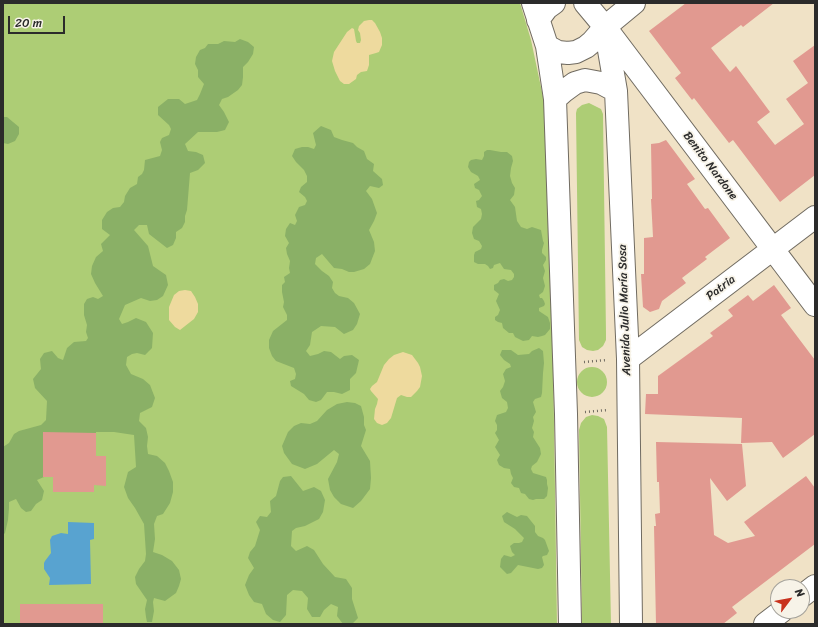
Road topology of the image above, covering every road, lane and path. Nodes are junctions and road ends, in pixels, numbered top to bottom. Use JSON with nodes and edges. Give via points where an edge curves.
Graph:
{"nodes":[{"id":1,"x":554,"y":3,"type":"edge"},
{"id":2,"x":585,"y":3,"type":"edge"},
{"id":3,"x":634,"y":3,"type":"edge"},
{"id":4,"x":535,"y":11,"type":"edge"},
{"id":5,"x":605,"y":27,"type":"junction"},
{"id":6,"x":547,"y":46,"type":"junction"},
{"id":7,"x":616,"y":91,"type":"junction"},
{"id":8,"x":555,"y":99,"type":"junction"},
{"id":9,"x":815,"y":217,"type":"edge"},
{"id":10,"x":773,"y":249,"type":"junction"},
{"id":11,"x":815,"y":305,"type":"edge"},
{"id":12,"x":628,"y":359,"type":"junction"},
{"id":13,"x":564,"y":363,"type":"junction"},
{"id":14,"x":628,"y":408,"type":"junction"},
{"id":15,"x":566,"y":414,"type":"junction"},
{"id":16,"x":570,"y":624,"type":"edge"},
{"id":17,"x":631,"y":624,"type":"edge"}],
"edges":[{"from":1,"to":4,"type":"street"},
{"from":2,"to":5,"type":"street"},
{"from":3,"to":5,"type":"street"},
{"from":4,"to":6,"type":"street"},
{"from":5,"to":6,"type":"street","via":[[592,42],[576,52],[558,52]]},
{"from":5,"to":7,"type":"street","name":"Avenida Julio María Sosa"},
{"from":5,"to":10,"type":"street","name":"Benito Nardone"},
{"from":6,"to":8,"type":"street"},
{"from":7,"to":8,"type":"street","via":[[601,83],[585,80],[575,83]]},
{"from":7,"to":12,"type":"street","name":"Avenida Julio María Sosa"},
{"from":8,"to":13,"type":"street"},
{"from":9,"to":10,"type":"street","name":"Patria"},
{"from":10,"to":11,"type":"street","name":"Benito Nardone"},
{"from":10,"to":12,"type":"street","name":"Patria"},
{"from":12,"to":13,"type":"path"},
{"from":12,"to":14,"type":"street","name":"Avenida Julio María Sosa"},
{"from":13,"to":15,"type":"street"},
{"from":14,"to":15,"type":"path"},
{"from":14,"to":17,"type":"street","name":"Avenida Julio María Sosa"},
{"from":15,"to":16,"type":"street"}]}
